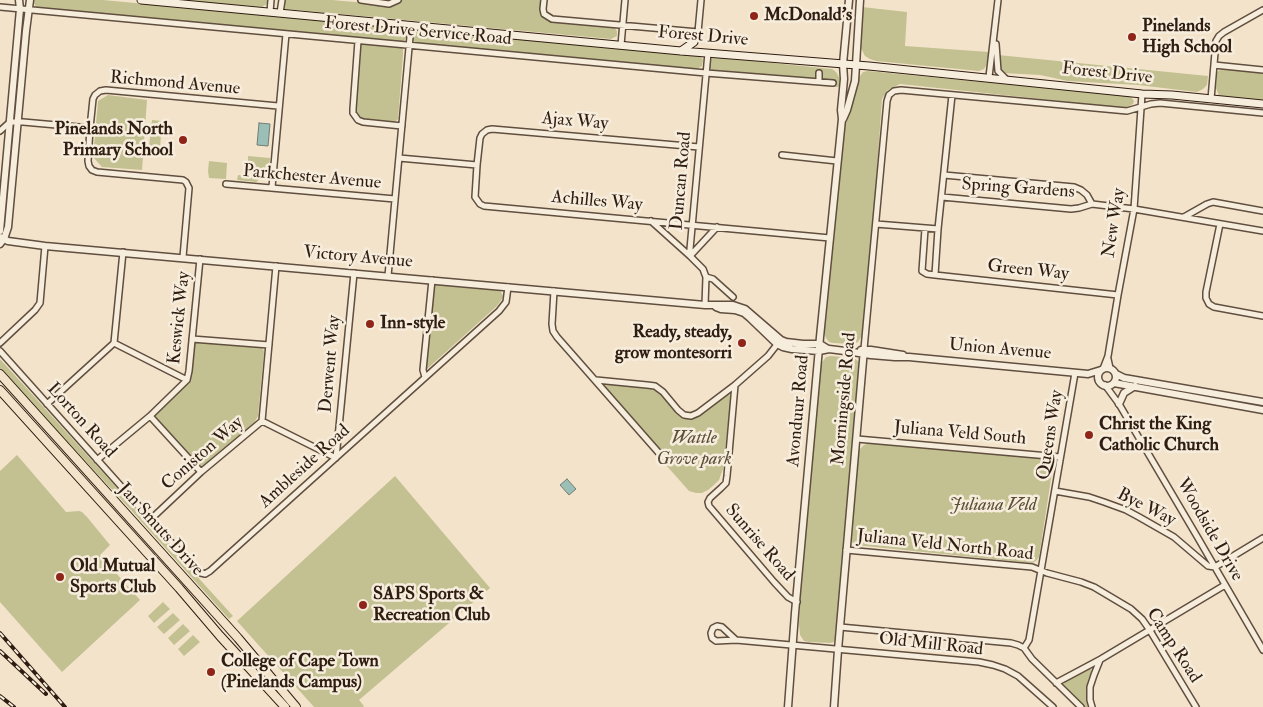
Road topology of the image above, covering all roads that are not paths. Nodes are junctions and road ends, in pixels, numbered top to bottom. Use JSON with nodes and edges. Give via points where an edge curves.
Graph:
{"nodes":[{"id":1,"x":19,"y":0,"type":"edge"},
{"id":2,"x":30,"y":0,"type":"edge"},
{"id":3,"x":141,"y":0,"type":"edge"},
{"id":4,"x":271,"y":0,"type":"edge"},
{"id":5,"x":282,"y":0,"type":"edge"},
{"id":6,"x":361,"y":0,"type":"edge"},
{"id":7,"x":544,"y":0,"type":"edge"},
{"id":8,"x":625,"y":0,"type":"edge"},
{"id":9,"x":702,"y":0,"type":"edge"},
{"id":10,"x":849,"y":0,"type":"edge"},
{"id":11,"x":860,"y":0,"type":"edge"},
{"id":12,"x":998,"y":0,"type":"edge"},
{"id":13,"x":398,"y":1,"type":"edge"},
{"id":14,"x":0,"y":8,"type":"edge"},
{"id":15,"x":20,"y":9,"type":"junction"},
{"id":16,"x":28,"y":10,"type":"junction"},
{"id":17,"x":1263,"y":10,"type":"edge"},
{"id":18,"x":270,"y":12,"type":"junction"},
{"id":19,"x":280,"y":13,"type":"junction"},
{"id":20,"x":411,"y":26,"type":"junction"},
{"id":21,"x":622,"y":26,"type":"junction"},
{"id":22,"x":698,"y":32,"type":"junction"},
{"id":23,"x":286,"y":34,"type":"junction"},
{"id":24,"x":995,"y":34,"type":"junction"},
{"id":25,"x":358,"y":41,"type":"junction"},
{"id":26,"x":410,"y":45,"type":"junction"},
{"id":27,"x":621,"y":45,"type":"junction"},
{"id":28,"x":681,"y":51,"type":"junction"},
{"id":29,"x":708,"y":53,"type":"junction"},
{"id":30,"x":843,"y":64,"type":"junction"},
{"id":31,"x":857,"y":65,"type":"junction"},
{"id":32,"x":1214,"y":65,"type":"junction"},
{"id":33,"x":1263,"y":70,"type":"edge"},
{"id":34,"x":819,"y":72,"type":"dead end"},
{"id":35,"x":706,"y":73,"type":"junction"},
{"id":36,"x":989,"y":77,"type":"junction"},
{"id":37,"x":1006,"y":80,"type":"junction"},
{"id":38,"x":819,"y":82,"type":"junction"},
{"id":39,"x":833,"y":83,"type":"dead end"},
{"id":40,"x":1142,"y":94,"type":"junction"},
{"id":41,"x":952,"y":95,"type":"junction"},
{"id":42,"x":1211,"y":100,"type":"junction"},
{"id":43,"x":1263,"y":104,"type":"edge"},
{"id":44,"x":278,"y":106,"type":"junction"},
{"id":45,"x":1141,"y":107,"type":"junction"},
{"id":46,"x":1263,"y":113,"type":"edge"},
{"id":47,"x":842,"y":119,"type":"junction"},
{"id":48,"x":13,"y":122,"type":"junction"},
{"id":49,"x":402,"y":126,"type":"junction"},
{"id":50,"x":90,"y":128,"type":"junction"},
{"id":51,"x":0,"y":131,"type":"edge"},
{"id":52,"x":699,"y":147,"type":"junction"},
{"id":53,"x":782,"y":155,"type":"dead end"},
{"id":54,"x":399,"y":158,"type":"junction"},
{"id":55,"x":838,"y":161,"type":"junction"},
{"id":56,"x":477,"y":165,"type":"junction"},
{"id":57,"x":944,"y":174,"type":"junction"},
{"id":58,"x":226,"y":184,"type":"dead end"},
{"id":59,"x":272,"y":187,"type":"junction"},
{"id":60,"x":942,"y":197,"type":"junction"},
{"id":61,"x":395,"y":199,"type":"junction"},
{"id":62,"x":1092,"y":204,"type":"junction"},
{"id":63,"x":1134,"y":209,"type":"junction"},
{"id":64,"x":1263,"y":211,"type":"edge"},
{"id":65,"x":1184,"y":217,"type":"junction"},
{"id":66,"x":651,"y":221,"type":"junction"},
{"id":67,"x":876,"y":224,"type":"junction"},
{"id":68,"x":1220,"y":224,"type":"junction"},
{"id":69,"x":692,"y":225,"type":"junction"},
{"id":70,"x":8,"y":227,"type":"junction"},
{"id":71,"x":717,"y":227,"type":"junction"},
{"id":72,"x":924,"y":228,"type":"junction"},
{"id":73,"x":938,"y":229,"type":"junction"},
{"id":74,"x":1263,"y":231,"type":"edge"},
{"id":75,"x":0,"y":232,"type":"edge"},
{"id":76,"x":830,"y":238,"type":"junction"},
{"id":77,"x":1,"y":240,"type":"edge"},
{"id":78,"x":16,"y":242,"type":"junction"},
{"id":79,"x":45,"y":246,"type":"junction"},
{"id":80,"x":122,"y":252,"type":"junction"},
{"id":81,"x":690,"y":256,"type":"junction"},
{"id":82,"x":183,"y":257,"type":"junction"},
{"id":83,"x":200,"y":259,"type":"junction"},
{"id":84,"x":276,"y":266,"type":"junction"},
{"id":85,"x":354,"y":273,"type":"junction"},
{"id":86,"x":935,"y":275,"type":"junction"},
{"id":87,"x":388,"y":276,"type":"junction"},
{"id":88,"x":706,"y":277,"type":"junction"},
{"id":89,"x":432,"y":280,"type":"junction"},
{"id":90,"x":508,"y":287,"type":"junction"},
{"id":91,"x":554,"y":292,"type":"junction"},
{"id":92,"x":1118,"y":295,"type":"junction"},
{"id":93,"x":733,"y":297,"type":"dead end"},
{"id":94,"x":705,"y":305,"type":"junction"},
{"id":95,"x":1263,"y":316,"type":"edge"},
{"id":96,"x":192,"y":339,"type":"junction"},
{"id":97,"x":779,"y":342,"type":"junction"},
{"id":98,"x":0,"y":343,"type":"edge"},
{"id":99,"x":114,"y":343,"type":"junction"},
{"id":100,"x":269,"y":345,"type":"junction"},
{"id":101,"x":820,"y":348,"type":"junction"},
{"id":102,"x":1,"y":352,"type":"edge"},
{"id":103,"x":864,"y":352,"type":"junction"},
{"id":104,"x":1105,"y":369,"type":"junction"},
{"id":105,"x":1075,"y":372,"type":"junction"},
{"id":106,"x":0,"y":374,"type":"edge"},
{"id":107,"x":1088,"y":374,"type":"junction"},
{"id":108,"x":1116,"y":374,"type":"junction"},
{"id":109,"x":425,"y":377,"type":"junction"},
{"id":110,"x":187,"y":380,"type":"junction"},
{"id":111,"x":596,"y":380,"type":"junction"},
{"id":112,"x":1099,"y":380,"type":"junction"},
{"id":113,"x":1110,"y":384,"type":"junction"},
{"id":114,"x":1136,"y":384,"type":"junction"},
{"id":115,"x":735,"y":385,"type":"junction"},
{"id":116,"x":0,"y":390,"type":"edge"},
{"id":117,"x":47,"y":404,"type":"junction"},
{"id":118,"x":1119,"y":404,"type":"junction"},
{"id":119,"x":1262,"y":406,"type":"edge"},
{"id":120,"x":150,"y":416,"type":"junction"},
{"id":121,"x":262,"y":421,"type":"junction"},
{"id":122,"x":857,"y":439,"type":"junction"},
{"id":123,"x":658,"y":452,"type":"dead end"},
{"id":124,"x":1060,"y":457,"type":"junction"},
{"id":125,"x":336,"y":458,"type":"junction"},
{"id":126,"x":97,"y":460,"type":"junction"},
{"id":127,"x":201,"y":472,"type":"junction"},
{"id":128,"x":1055,"y":491,"type":"junction"},
{"id":129,"x":151,"y":519,"type":"junction"},
{"id":130,"x":1263,"y":538,"type":"edge"},
{"id":131,"x":846,"y":550,"type":"junction"},
{"id":132,"x":1214,"y":567,"type":"junction"},
{"id":133,"x":1041,"y":570,"type":"junction"},
{"id":134,"x":201,"y":573,"type":"joint"},
{"id":135,"x":1225,"y":585,"type":"junction"},
{"id":136,"x":796,"y":602,"type":"junction"},
{"id":137,"x":840,"y":627,"type":"junction"},
{"id":138,"x":1150,"y":629,"type":"junction"},
{"id":139,"x":736,"y":640,"type":"junction"},
{"id":140,"x":793,"y":645,"type":"junction"},
{"id":141,"x":1024,"y":648,"type":"junction"},
{"id":142,"x":838,"y":650,"type":"junction"},
{"id":143,"x":1263,"y":650,"type":"edge"},
{"id":144,"x":1101,"y":659,"type":"junction"},
{"id":145,"x":1056,"y":683,"type":"junction"},
{"id":146,"x":285,"y":707,"type":"edge"},
{"id":147,"x":296,"y":707,"type":"edge"},
{"id":148,"x":788,"y":707,"type":"edge"},
{"id":149,"x":834,"y":707,"type":"edge"},
{"id":150,"x":1052,"y":707,"type":"edge"},
{"id":151,"x":1081,"y":707,"type":"edge"},
{"id":152,"x":1092,"y":707,"type":"edge"},
{"id":153,"x":1196,"y":707,"type":"edge"}],
"edges":[{"from":1,"to":15,"type":"street"},
{"from":2,"to":16,"type":"street"},
{"from":3,"to":18,"type":"main road","name":"Forest Drive"},
{"from":4,"to":18,"type":"street"},
{"from":5,"to":19,"type":"street"},
{"from":6,"to":13,"type":"street","name":"Forest Drive Service Road","via":[[389,4]]},
{"from":7,"to":21,"type":"street","via":[[544,14],[552,19]]},
{"from":8,"to":21,"type":"street"},
{"from":9,"to":22,"type":"street"},
{"from":10,"to":30,"type":"street","name":"Avonduur Road"},
{"from":11,"to":31,"type":"street","name":"Avonduur Road"},
{"from":12,"to":24,"type":"street"},
{"from":14,"to":15,"type":"street","name":"Forest Drive Service Road"},
{"from":15,"to":16,"type":"street","name":"Forest Drive Service Road"},
{"from":15,"to":48,"type":"street"},
{"from":16,"to":23,"type":"street","name":"Forest Drive Service Road"},
{"from":16,"to":48,"type":"street"},
{"from":17,"to":32,"type":"street","via":[[1220,36],[1216,41]]},
{"from":18,"to":19,"type":"main road","name":"Forest Drive"},
{"from":19,"to":20,"type":"main road","name":"Forest Drive"},
{"from":20,"to":26,"type":"street"},
{"from":20,"to":27,"type":"main road","name":"Forest Drive"},
{"from":21,"to":22,"type":"street"},
{"from":21,"to":27,"type":"street"},
{"from":22,"to":28,"type":"main road","via":[[693,44]]},
{"from":23,"to":25,"type":"street","name":"Forest Drive Service Road"},
{"from":23,"to":44,"type":"street"},
{"from":24,"to":36,"type":"street"},
{"from":24,"to":37,"type":"street","via":[[997,68]]},
{"from":25,"to":26,"type":"street","name":"Forest Drive Service Road"},
{"from":25,"to":49,"type":"street","via":[[353,114],[362,122]]},
{"from":26,"to":35,"type":"street","name":"Forest Drive Service Road"},
{"from":26,"to":49,"type":"street"},
{"from":27,"to":28,"type":"main road","name":"Forest Drive"},
{"from":28,"to":29,"type":"main road","name":"Forest Drive"},
{"from":29,"to":30,"type":"main road","name":"Forest Drive"},
{"from":29,"to":35,"type":"street","name":"Duncan Road"},
{"from":30,"to":31,"type":"main road","name":"Forest Drive"},
{"from":30,"to":47,"type":"street","name":"Avonduur Road"},
{"from":31,"to":36,"type":"main road","name":"Forest Drive"},
{"from":31,"to":47,"type":"street","name":"Avonduur Road"},
{"from":32,"to":33,"type":"street"},
{"from":32,"to":42,"type":"street"},
{"from":34,"to":38,"type":"street"},
{"from":35,"to":38,"type":"street","name":"Forest Drive Service Road"},
{"from":35,"to":52,"type":"street","name":"Duncan Road"},
{"from":36,"to":37,"type":"main road","name":"Forest Drive"},
{"from":37,"to":40,"type":"main road","name":"Forest Drive"},
{"from":38,"to":39,"type":"street","name":"Forest Drive Service Road"},
{"from":40,"to":42,"type":"main road","name":"Forest Drive"},
{"from":40,"to":45,"type":"street","name":"New Way"},
{"from":41,"to":45,"type":"street","via":[[1127,111]]},
{"from":41,"to":57,"type":"street"},
{"from":41,"to":67,"type":"street","name":"Morningside Road","via":[[901,90],[889,95]]},
{"from":42,"to":43,"type":"main road","name":"Forest Drive"},
{"from":44,"to":50,"type":"street","name":"Richmond Avenue","via":[[106,90],[100,91],[93,99]]},
{"from":44,"to":59,"type":"street"},
{"from":45,"to":46,"type":"street","via":[[1160,103]]},
{"from":45,"to":63,"type":"street","name":"New Way"},
{"from":47,"to":55,"type":"street","name":"Avonduur Road"},
{"from":48,"to":50,"type":"street"},
{"from":48,"to":51,"type":"street"},
{"from":48,"to":70,"type":"street"},
{"from":48,"to":75,"type":"street"},
{"from":49,"to":54,"type":"street"},
{"from":50,"to":82,"type":"street","via":[[88,161],[92,170],[186,182],[189,188]]},
{"from":52,"to":56,"type":"street","name":"Ajax Way","via":[[492,129],[480,138]]},
{"from":52,"to":69,"type":"street","name":"Duncan Road"},
{"from":53,"to":55,"type":"street"},
{"from":54,"to":56,"type":"street"},
{"from":54,"to":61,"type":"street"},
{"from":55,"to":76,"type":"street","name":"Avonduur Road"},
{"from":56,"to":66,"type":"street","name":"Achilles Way","via":[[475,198],[484,206]]},
{"from":57,"to":60,"type":"street"},
{"from":57,"to":62,"type":"street","name":"Spring Gardens","via":[[1074,187],[1087,195]]},
{"from":58,"to":59,"type":"street","name":"Parkchester Avenue"},
{"from":59,"to":61,"type":"street","name":"Parkchester Avenue"},
{"from":60,"to":62,"type":"street","name":"Spring Gardens","via":[[1071,209]]},
{"from":60,"to":73,"type":"street"},
{"from":61,"to":87,"type":"street"},
{"from":62,"to":63,"type":"street","name":"Spring Gardens"},
{"from":63,"to":65,"type":"street","name":"Spring Gardens"},
{"from":63,"to":92,"type":"street","name":"New Way"},
{"from":64,"to":65,"type":"street","via":[[1213,202]]},
{"from":65,"to":68,"type":"street","name":"Spring Gardens"},
{"from":66,"to":69,"type":"street","name":"Achilles Way"},
{"from":66,"to":81,"type":"street"},
{"from":67,"to":72,"type":"street"},
{"from":67,"to":103,"type":"street","name":"Morningside Road"},
{"from":68,"to":74,"type":"street","name":"Spring Gardens"},
{"from":68,"to":95,"type":"street","via":[[1206,298],[1214,307]]},
{"from":69,"to":71,"type":"street","name":"Achilles Way"},
{"from":69,"to":81,"type":"street","name":"Duncan Road"},
{"from":70,"to":77,"type":"street"},
{"from":70,"to":78,"type":"street"},
{"from":71,"to":76,"type":"street","name":"Achilles Way"},
{"from":71,"to":81,"type":"street"},
{"from":72,"to":73,"type":"street"},
{"from":72,"to":86,"type":"street","via":[[922,271]]},
{"from":73,"to":86,"type":"street"},
{"from":76,"to":101,"type":"street","name":"Avonduur Road"},
{"from":77,"to":78,"type":"street","name":"Victory Avenue"},
{"from":78,"to":79,"type":"street","name":"Victory Avenue"},
{"from":79,"to":80,"type":"street","name":"Victory Avenue"},
{"from":79,"to":98,"type":"street","via":[[40,303]]},
{"from":80,"to":82,"type":"street","name":"Victory Avenue"},
{"from":80,"to":99,"type":"street"},
{"from":81,"to":88,"type":"street","name":"Duncan Road"},
{"from":82,"to":83,"type":"street","name":"Victory Avenue"},
{"from":83,"to":84,"type":"street","name":"Victory Avenue"},
{"from":83,"to":96,"type":"street","name":"Keswick Way"},
{"from":84,"to":85,"type":"street","name":"Victory Avenue"},
{"from":84,"to":100,"type":"street","name":"Coniston Way"},
{"from":85,"to":87,"type":"street","name":"Victory Avenue"},
{"from":85,"to":125,"type":"street","name":"Derwent Way"},
{"from":86,"to":92,"type":"street","name":"Green Way"},
{"from":87,"to":89,"type":"street","name":"Victory Avenue"},
{"from":88,"to":93,"type":"street","name":"Duncan Road","via":[[713,279]]},
{"from":88,"to":94,"type":"street"},
{"from":89,"to":90,"type":"street","name":"Victory Avenue"},
{"from":89,"to":109,"type":"street"},
{"from":90,"to":91,"type":"street","name":"Victory Avenue"},
{"from":90,"to":109,"type":"street","name":"Ambleside Road","via":[[503,307]]},
{"from":91,"to":94,"type":"street","name":"Victory Avenue"},
{"from":91,"to":111,"type":"street","via":[[553,331]]},
{"from":92,"to":104,"type":"street","name":"New Way"},
{"from":94,"to":97,"type":"street","name":"Victory Avenue","via":[[745,308]]},
{"from":96,"to":100,"type":"street"},
{"from":96,"to":110,"type":"street","name":"Keswick Way"},
{"from":97,"to":101,"type":"street","name":"Victory Avenue","via":[[783,347],[792,349]]},
{"from":97,"to":115,"type":"street"},
{"from":99,"to":110,"type":"street","name":"Keswick Way"},
{"from":99,"to":117,"type":"street"},
{"from":100,"to":121,"type":"street","name":"Coniston Way"},
{"from":101,"to":103,"type":"street","name":"Union Avenue"},
{"from":101,"to":136,"type":"street","name":"Avonduur Road"},
{"from":102,"to":117,"type":"street","name":"Lorton Road"},
{"from":103,"to":105,"type":"street","name":"Union Avenue"},
{"from":103,"to":122,"type":"street","name":"Morningside Road"},
{"from":104,"to":107,"type":"street","name":"Union Avenue"},
{"from":104,"to":108,"type":"street"},
{"from":104,"to":112,"type":"street","via":[[1099,374]]},
{"from":105,"to":107,"type":"street","name":"Union Avenue"},
{"from":105,"to":124,"type":"street","name":"Queens Way"},
{"from":106,"to":147,"type":"main road","name":"Jan Smuts Drive"},
{"from":107,"to":112,"type":"street","name":"Union Avenue"},
{"from":108,"to":113,"type":"street"},
{"from":108,"to":114,"type":"street"},
{"from":109,"to":125,"type":"street","name":"Ambleside Road"},
{"from":110,"to":120,"type":"street","name":"Keswick Way"},
{"from":111,"to":115,"type":"street","via":[[655,386],[684,415],[691,416]]},
{"from":111,"to":123,"type":"street"},
{"from":112,"to":113,"type":"street"},
{"from":113,"to":114,"type":"street"},
{"from":113,"to":118,"type":"street","name":"Woodside Drive"},
{"from":114,"to":118,"type":"street","via":[[1124,393]]},
{"from":114,"to":119,"type":"street"},
{"from":115,"to":136,"type":"street","name":"Sunrise Road","via":[[726,483],[710,498],[709,506],[774,582]]},
{"from":116,"to":146,"type":"main road","name":"Jan Smuts Drive"},
{"from":117,"to":126,"type":"street","name":"Lorton Road"},
{"from":118,"to":132,"type":"street","name":"Woodside Drive"},
{"from":120,"to":126,"type":"street","name":"Keswick Way"},
{"from":120,"to":127,"type":"street"},
{"from":121,"to":125,"type":"street"},
{"from":121,"to":127,"type":"street","name":"Coniston Way"},
{"from":122,"to":124,"type":"street","name":"Juliana Veld South"},
{"from":122,"to":131,"type":"street","name":"Morningside Road"},
{"from":124,"to":128,"type":"street","name":"Queens Way"},
{"from":125,"to":134,"type":"street","name":"Ambleside Road","via":[[210,570]]},
{"from":126,"to":129,"type":"street","name":"Lorton Road"},
{"from":127,"to":129,"type":"street","name":"Coniston Way"},
{"from":128,"to":132,"type":"street","name":"Bye Way","via":[[1089,497],[1139,516],[1174,537],[1204,564]]},
{"from":128,"to":133,"type":"street","name":"Queens Way"},
{"from":129,"to":134,"type":"street","name":"Lorton Road"},
{"from":130,"to":132,"type":"street"},
{"from":131,"to":133,"type":"street","name":"Juliana Veld North Road"},
{"from":131,"to":137,"type":"street","name":"Morningside Road"},
{"from":132,"to":135,"type":"street","name":"Woodside Drive"},
{"from":133,"to":138,"type":"street","name":"Camp Road","via":[[1107,593],[1131,609]]},
{"from":133,"to":141,"type":"street","name":"Queens Way","via":[[1029,640]]},
{"from":135,"to":138,"type":"street"},
{"from":135,"to":143,"type":"street","name":"Woodside Drive"},
{"from":136,"to":140,"type":"street","name":"Avonduur Road"},
{"from":137,"to":141,"type":"street","via":[[1011,643]]},
{"from":137,"to":142,"type":"street","name":"Morningside Road"},
{"from":138,"to":144,"type":"street"},
{"from":138,"to":153,"type":"street","name":"Camp Road"},
{"from":139,"to":139,"type":"street","name":"Old Mill Road","via":[[716,641],[711,633],[713,628],[722,627]]},
{"from":139,"to":140,"type":"street","name":"Old Mill Road"},
{"from":140,"to":142,"type":"street","name":"Old Mill Road"},
{"from":140,"to":148,"type":"street","name":"Avonduur Road"},
{"from":141,"to":145,"type":"street"},
{"from":142,"to":149,"type":"street","name":"Morningside Road"},
{"from":142,"to":150,"type":"street","name":"Old Mill Road","via":[[993,665],[1018,676]]},
{"from":144,"to":145,"type":"street"},
{"from":144,"to":152,"type":"street","via":[[1090,687]]},
{"from":145,"to":151,"type":"street"}]}
